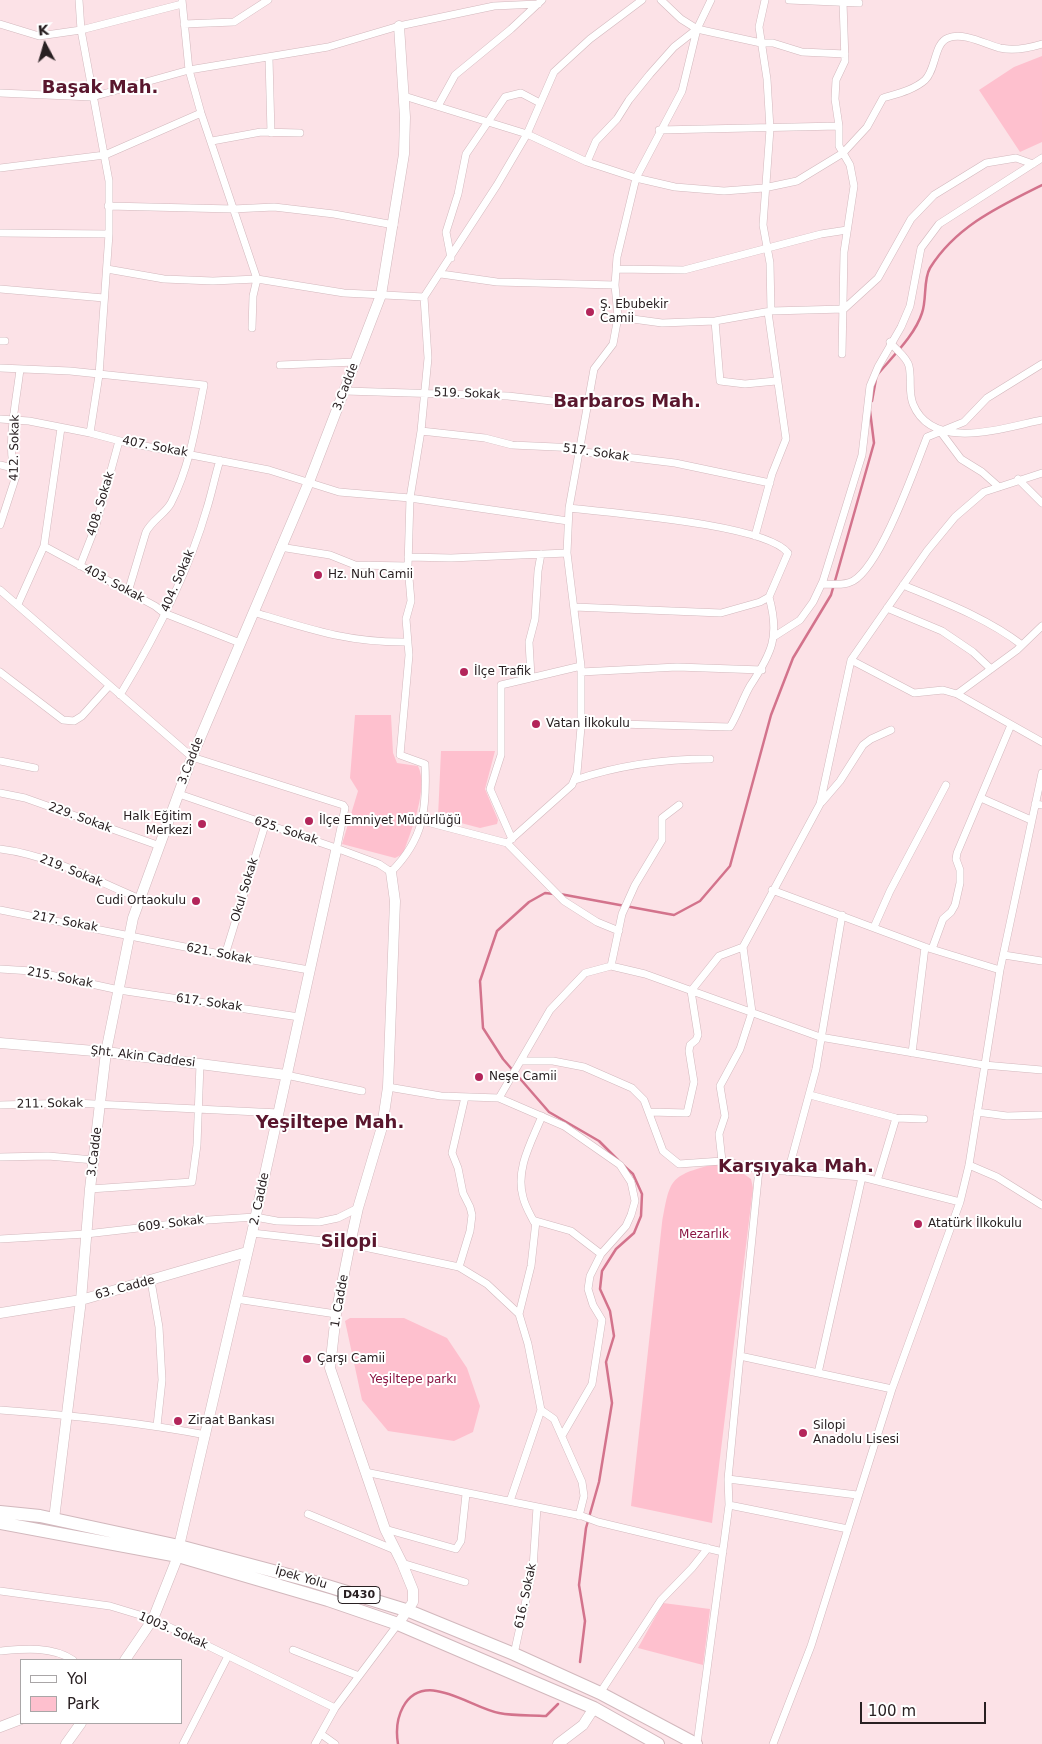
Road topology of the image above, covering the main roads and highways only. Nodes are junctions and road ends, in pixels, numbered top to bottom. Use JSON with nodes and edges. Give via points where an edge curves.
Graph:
{"nodes":[{"id":1,"x":0,"y":1512,"type":"edge"},
{"id":2,"x":0,"y":1523,"type":"edge"},
{"id":3,"x":178,"y":1551,"type":"junction"},
{"id":4,"x":658,"y":1744,"type":"edge"},
{"id":5,"x":696,"y":1744,"type":"edge"}],
"edges":[{"from":1,"to":3,"type":"highway","name":"İpek Yolu","number":"D430","via":[[54,1519]]},
{"from":2,"to":3,"type":"highway","number":"D430"},
{"from":3,"to":4,"type":"highway","number":"D430","via":[[398,1624],[594,1708]]},
{"from":3,"to":5,"type":"highway","name":"İpek Yolu","number":"D430","via":[[311,1581],[409,1611],[600,1693]]}]}
